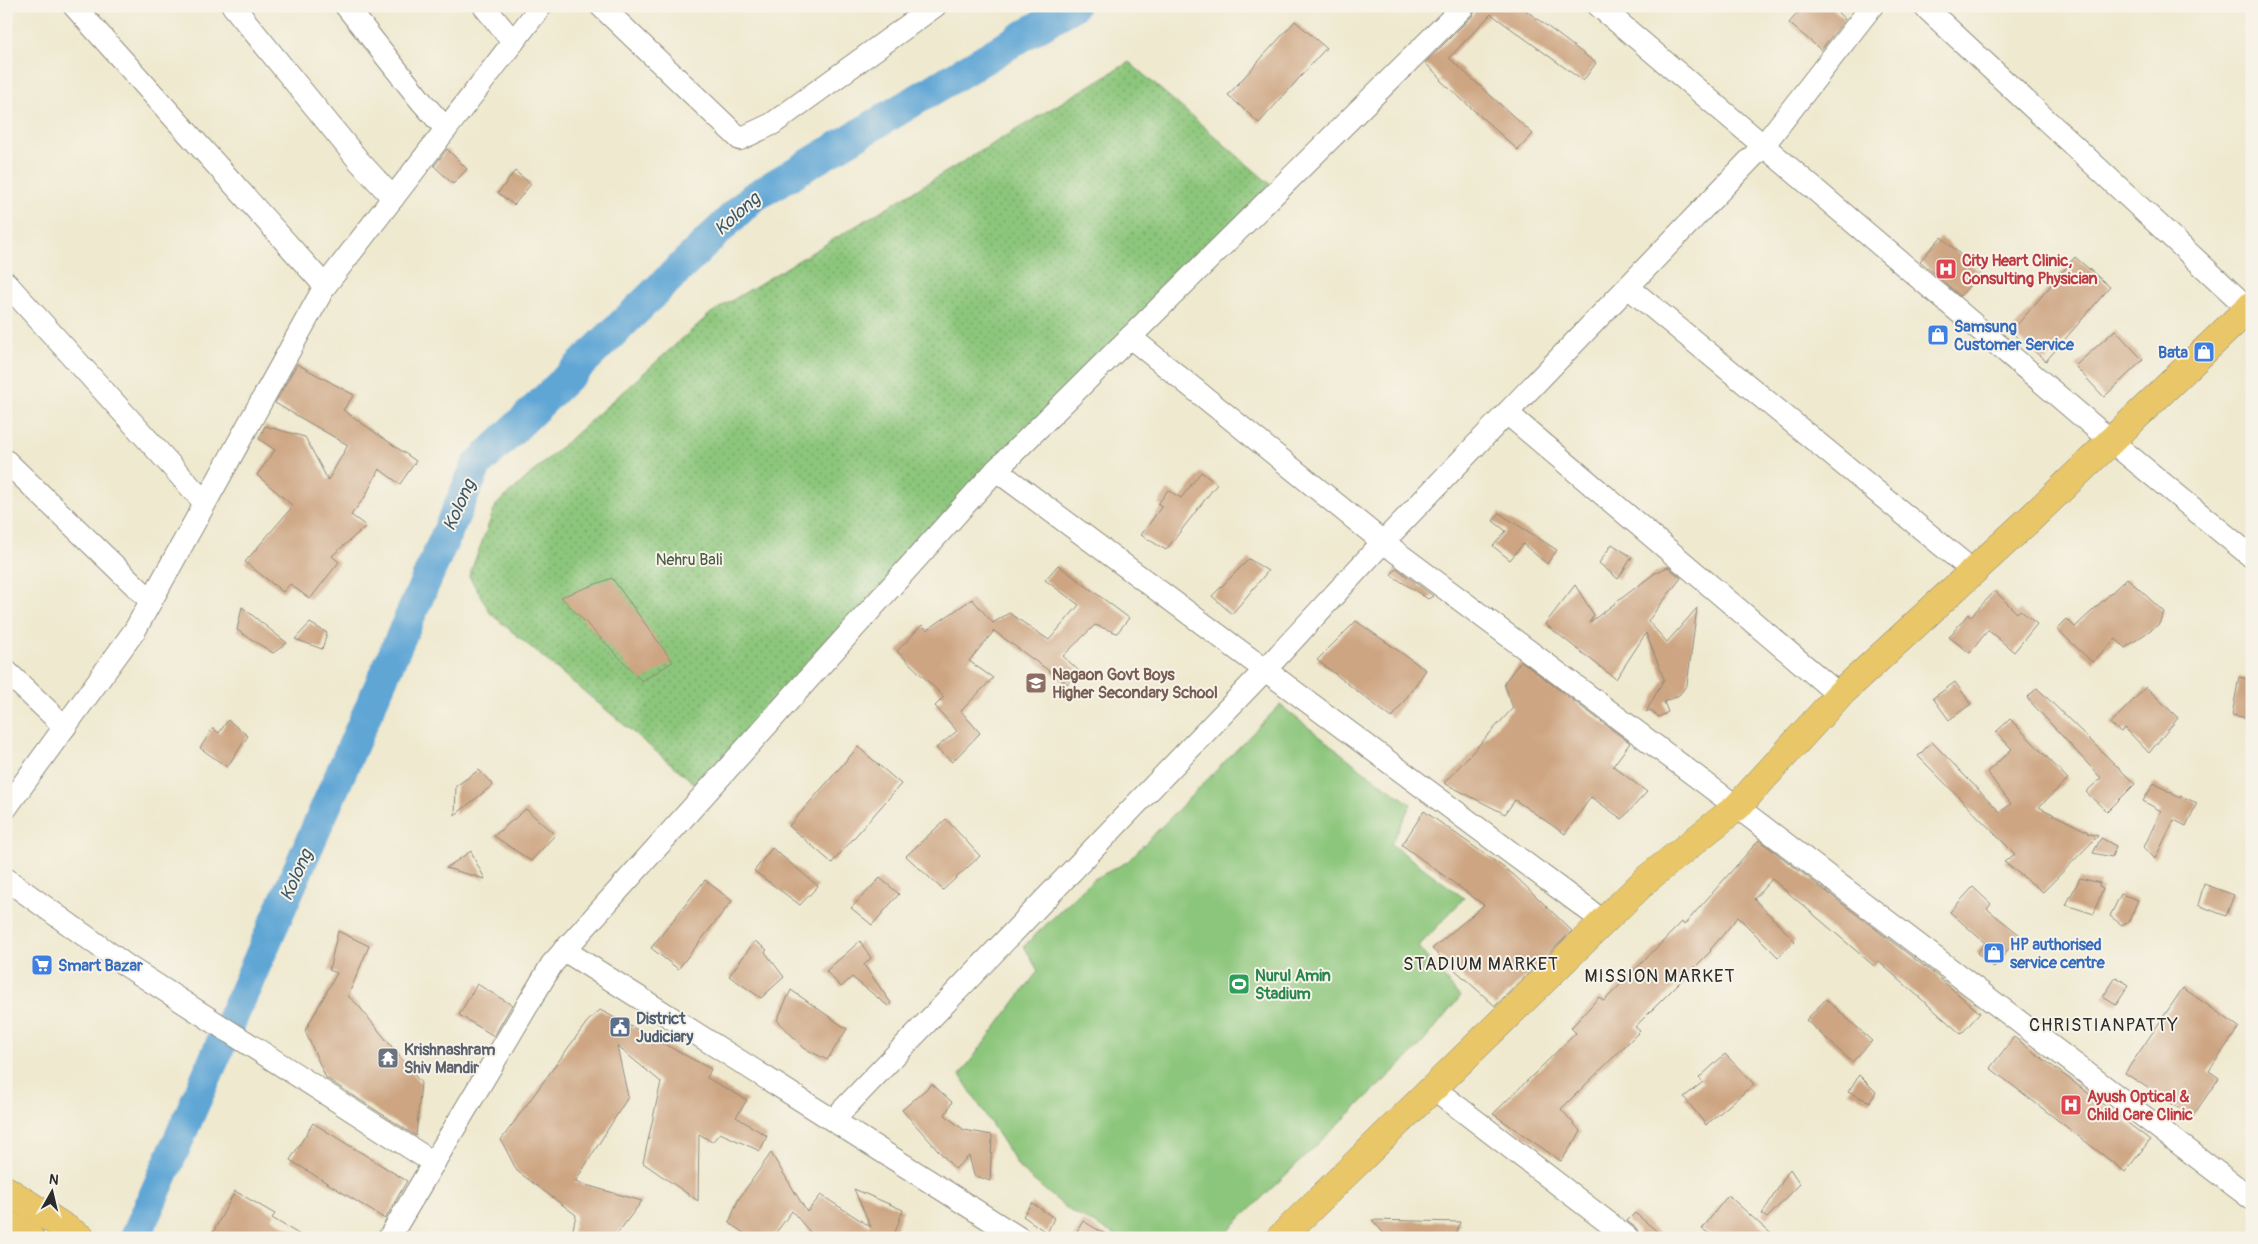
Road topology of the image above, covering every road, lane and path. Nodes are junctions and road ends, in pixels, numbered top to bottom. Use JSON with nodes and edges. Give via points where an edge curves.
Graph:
{"nodes":[{"id":1,"x":74,"y":6,"type":"edge"},
{"id":2,"x":233,"y":6,"type":"edge"},
{"id":3,"x":346,"y":6,"type":"edge"},
{"id":4,"x":484,"y":6,"type":"edge"},
{"id":5,"x":541,"y":6,"type":"edge"},
{"id":6,"x":601,"y":6,"type":"edge"},
{"id":7,"x":935,"y":6,"type":"edge"},
{"id":8,"x":1464,"y":6,"type":"edge"},
{"id":9,"x":1599,"y":6,"type":"edge"},
{"id":10,"x":1872,"y":6,"type":"edge"},
{"id":11,"x":1924,"y":6,"type":"edge"},
{"id":12,"x":513,"y":42,"type":"junction"},
{"id":13,"x":446,"y":129,"type":"junction"},
{"id":14,"x":1764,"y":146,"type":"junction"},
{"id":15,"x":393,"y":198,"type":"junction"},
{"id":16,"x":6,"y":283,"type":"edge"},
{"id":17,"x":325,"y":286,"type":"junction"},
{"id":18,"x":1628,"y":287,"type":"junction"},
{"id":19,"x":2251,"y":309,"type":"edge"},
{"id":20,"x":1130,"y":337,"type":"junction"},
{"id":21,"x":1507,"y":413,"type":"junction"},
{"id":22,"x":2111,"y":441,"type":"junction"},
{"id":23,"x":6,"y":461,"type":"edge"},
{"id":24,"x":996,"y":470,"type":"junction"},
{"id":25,"x":205,"y":503,"type":"junction"},
{"id":26,"x":1382,"y":542,"type":"junction"},
{"id":27,"x":2252,"y":557,"type":"edge"},
{"id":28,"x":1973,"y":571,"type":"junction"},
{"id":29,"x":151,"y":601,"type":"junction"},
{"id":30,"x":1264,"y":670,"type":"junction"},
{"id":31,"x":6,"y":671,"type":"edge"},
{"id":32,"x":1840,"y":695,"type":"junction"},
{"id":33,"x":65,"y":727,"type":"junction"},
{"id":34,"x":1737,"y":806,"type":"junction"},
{"id":35,"x":6,"y":808,"type":"edge"},
{"id":36,"x":6,"y":879,"type":"edge"},
{"id":37,"x":1603,"y":922,"type":"junction"},
{"id":38,"x":564,"y":950,"type":"junction"},
{"id":39,"x":1433,"y":1088,"type":"junction"},
{"id":40,"x":833,"y":1120,"type":"junction"},
{"id":41,"x":434,"y":1163,"type":"junction"},
{"id":42,"x":6,"y":1190,"type":"edge"},
{"id":43,"x":2252,"y":1199,"type":"edge"},
{"id":44,"x":6,"y":1222,"type":"edge"},
{"id":45,"x":30,"y":1238,"type":"edge"},
{"id":46,"x":81,"y":1238,"type":"edge"},
{"id":47,"x":389,"y":1238,"type":"edge"},
{"id":48,"x":1019,"y":1238,"type":"edge"},
{"id":49,"x":1280,"y":1238,"type":"edge"},
{"id":50,"x":1628,"y":1238,"type":"edge"}],
"edges":[{"from":1,"to":17,"type":"street"},
{"from":2,"to":15,"type":"street"},
{"from":3,"to":13,"type":"street"},
{"from":4,"to":12,"type":"street"},
{"from":5,"to":12,"type":"street"},
{"from":6,"to":7,"type":"street","via":[[740,139],[772,124]]},
{"from":8,"to":20,"type":"street"},
{"from":9,"to":14,"type":"street"},
{"from":10,"to":14,"type":"street"},
{"from":11,"to":19,"type":"street"},
{"from":12,"to":13,"type":"street"},
{"from":13,"to":15,"type":"street"},
{"from":14,"to":18,"type":"street"},
{"from":14,"to":22,"type":"street"},
{"from":15,"to":17,"type":"street"},
{"from":16,"to":25,"type":"street"},
{"from":17,"to":25,"type":"street"},
{"from":18,"to":21,"type":"street"},
{"from":18,"to":28,"type":"street"},
{"from":19,"to":22,"type":"main road"},
{"from":20,"to":24,"type":"street"},
{"from":20,"to":26,"type":"street"},
{"from":21,"to":26,"type":"street"},
{"from":21,"to":32,"type":"street"},
{"from":22,"to":27,"type":"street"},
{"from":22,"to":28,"type":"main road"},
{"from":23,"to":29,"type":"street"},
{"from":24,"to":30,"type":"street"},
{"from":24,"to":38,"type":"street"},
{"from":25,"to":29,"type":"street"},
{"from":26,"to":30,"type":"street"},
{"from":26,"to":34,"type":"street"},
{"from":28,"to":32,"type":"main road"},
{"from":29,"to":33,"type":"street","via":[[135,630]]},
{"from":30,"to":37,"type":"street"},
{"from":30,"to":40,"type":"street"},
{"from":31,"to":33,"type":"street"},
{"from":32,"to":34,"type":"main road"},
{"from":33,"to":35,"type":"street"},
{"from":34,"to":37,"type":"main road","via":[[1648,878]]},
{"from":34,"to":43,"type":"street"},
{"from":36,"to":41,"type":"street","via":[[127,966]]},
{"from":37,"to":39,"type":"main road"},
{"from":38,"to":40,"type":"street"},
{"from":38,"to":41,"type":"street","via":[[552,964]]},
{"from":39,"to":49,"type":"main road"},
{"from":39,"to":50,"type":"street"},
{"from":40,"to":48,"type":"street"},
{"from":41,"to":47,"type":"street"},
{"from":42,"to":46,"type":"main road"},
{"from":44,"to":45,"type":"main road"}]}
